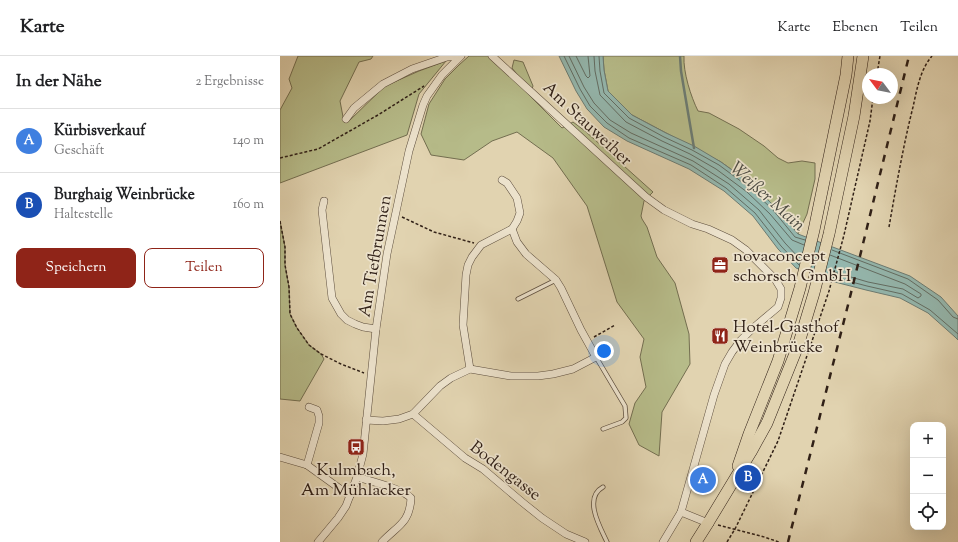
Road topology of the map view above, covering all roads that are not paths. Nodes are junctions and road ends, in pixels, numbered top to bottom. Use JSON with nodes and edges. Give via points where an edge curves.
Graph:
{"nodes":[{"id":1,"x":461,"y":56,"type":"edge"},
{"id":2,"x":492,"y":56,"type":"edge"},
{"id":3,"x":848,"y":56,"type":"edge"},
{"id":4,"x":863,"y":56,"type":"edge"},
{"id":5,"x":346,"y":119,"type":"dead end"},
{"id":6,"x":502,"y":180,"type":"dead end"},
{"id":7,"x":324,"y":201,"type":"dead end"},
{"id":8,"x":512,"y":229,"type":"junction"},
{"id":9,"x":556,"y":280,"type":"junction"},
{"id":10,"x":518,"y":299,"type":"dead end"},
{"id":11,"x":376,"y":329,"type":"junction"},
{"id":12,"x":596,"y":357,"type":"junction"},
{"id":13,"x":470,"y":370,"type":"junction"},
{"id":14,"x":309,"y":407,"type":"dead end"},
{"id":15,"x":413,"y":414,"type":"junction"},
{"id":16,"x":366,"y":420,"type":"junction"},
{"id":17,"x":603,"y":429,"type":"dead end"},
{"id":18,"x":280,"y":457,"type":"edge"},
{"id":19,"x":307,"y":465,"type":"junction"},
{"id":20,"x":357,"y":477,"type":"junction"},
{"id":21,"x":732,"y":484,"type":"junction"},
{"id":22,"x":603,"y":487,"type":"dead end"},
{"id":23,"x":350,"y":496,"type":"junction"},
{"id":24,"x":681,"y":512,"type":"junction"},
{"id":25,"x":708,"y":523,"type":"junction"},
{"id":26,"x":662,"y":541,"type":"edge"},
{"id":27,"x":318,"y":542,"type":"edge"},
{"id":28,"x":382,"y":542,"type":"edge"},
{"id":29,"x":585,"y":542,"type":"edge"},
{"id":30,"x":607,"y":542,"type":"edge"},
{"id":31,"x":696,"y":542,"type":"edge"}],
"edges":[{"from":1,"to":5,"type":"street","via":[[447,57],[412,69],[383,84],[354,108]]},
{"from":1,"to":11,"type":"street","name":"Am Tiefbrunnen","via":[[442,75],[423,105],[409,151],[395,214]]},
{"from":2,"to":24,"type":"street","name":"Am Stauweiher","via":[[646,197],[664,210],[732,240],[746,250],[781,289],[778,307],[741,340],[725,364]]},
{"from":3,"to":21,"type":"main road","via":[[824,183],[800,288],[778,361]]},
{"from":4,"to":21,"type":"main road","via":[[854,116],[829,234],[798,346],[767,423]]},
{"from":6,"to":8,"type":"street","via":[[517,198],[520,213]]},
{"from":7,"to":11,"type":"street","via":[[322,210],[332,298],[347,320]]},
{"from":8,"to":9,"type":"street","via":[[526,254]]},
{"from":8,"to":13,"type":"street","via":[[481,245],[468,265],[463,325]]},
{"from":9,"to":10,"type":"lane"},
{"from":9,"to":12,"type":"street"},
{"from":11,"to":16,"type":"street","name":"Am Tiefbrunnen"},
{"from":12,"to":13,"type":"street","via":[[573,369],[538,376],[511,376]]},
{"from":12,"to":17,"type":"lane","via":[[626,406],[626,418]]},
{"from":13,"to":15,"type":"street","via":[[450,378]]},
{"from":14,"to":19,"type":"street","via":[[317,410],[319,416]]},
{"from":15,"to":16,"type":"street","via":[[399,419]]},
{"from":15,"to":29,"type":"street","name":"Bodengasse","via":[[542,518],[566,534]]},
{"from":16,"to":20,"type":"street","name":"Am Tiefbrunnen","via":[[363,454]]},
{"from":18,"to":19,"type":"street"},
{"from":19,"to":23,"type":"street"},
{"from":20,"to":23,"type":"street","name":"Am Tiefbrunnen"},
{"from":20,"to":28,"type":"street","via":[[408,494],[412,498],[406,520]]},
{"from":21,"to":25,"type":"main road"},
{"from":22,"to":30,"type":"lane","via":[[594,498],[593,504]]},
{"from":23,"to":27,"type":"street","name":"Am Tiefbrunnen","via":[[338,518]]},
{"from":24,"to":25,"type":"street"},
{"from":24,"to":26,"type":"street"},
{"from":25,"to":31,"type":"main road"}]}
